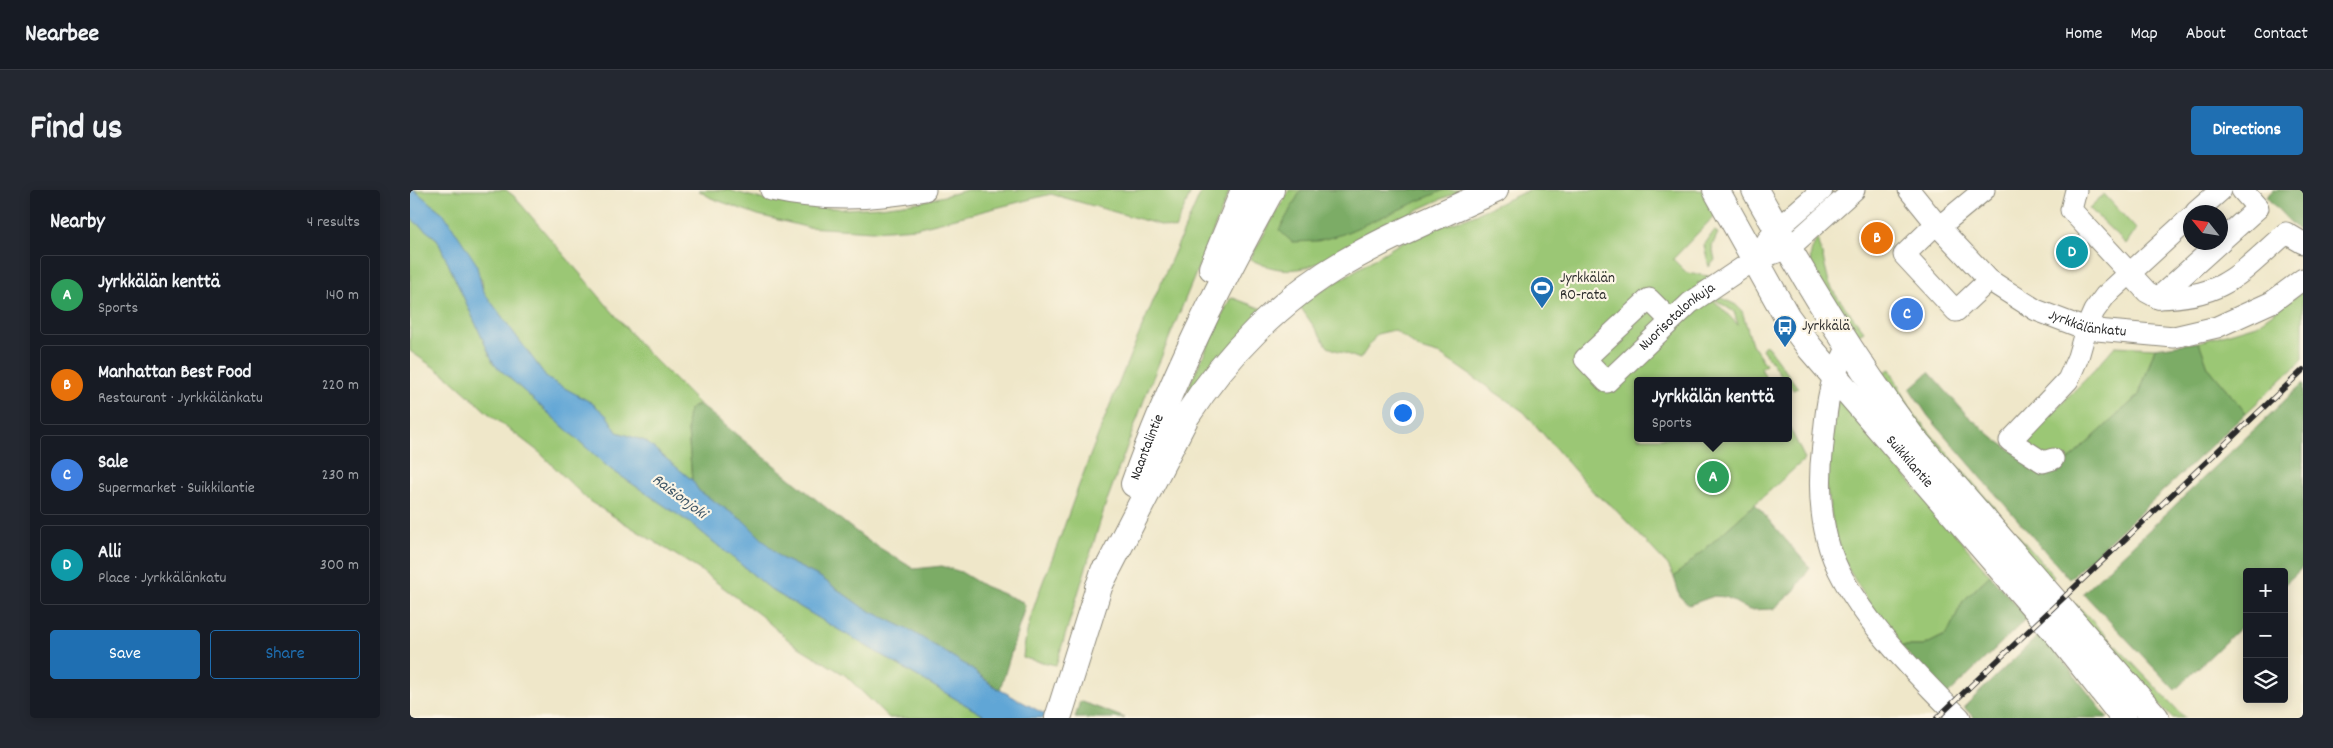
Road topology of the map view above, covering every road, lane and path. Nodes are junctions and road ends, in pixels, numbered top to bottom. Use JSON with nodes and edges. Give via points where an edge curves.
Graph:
{"nodes":[{"id":1,"x":770,"y":190,"type":"edge"},
{"id":2,"x":925,"y":190,"type":"edge"},
{"id":3,"x":1244,"y":190,"type":"edge"},
{"id":4,"x":1271,"y":190,"type":"edge"},
{"id":5,"x":1495,"y":190,"type":"edge"},
{"id":6,"x":1716,"y":190,"type":"edge"},
{"id":7,"x":1756,"y":190,"type":"edge"},
{"id":8,"x":1822,"y":190,"type":"edge"},
{"id":9,"x":1854,"y":190,"type":"edge"},
{"id":10,"x":1909,"y":190,"type":"edge"},
{"id":11,"x":1984,"y":190,"type":"edge"},
{"id":12,"x":2076,"y":190,"type":"edge"},
{"id":13,"x":2221,"y":190,"type":"edge"},
{"id":14,"x":2242,"y":190,"type":"edge"},
{"id":15,"x":2204,"y":205,"type":"edge"},
{"id":16,"x":2183,"y":224,"type":"edge"},
{"id":17,"x":1938,"y":226,"type":"junction"},
{"id":18,"x":2228,"y":235,"type":"edge"},
{"id":19,"x":1783,"y":238,"type":"junction"},
{"id":20,"x":2303,"y":243,"type":"edge"},
{"id":21,"x":2211,"y":250,"type":"edge"},
{"id":22,"x":1754,"y":260,"type":"junction"},
{"id":23,"x":2130,"y":273,"type":"junction"},
{"id":24,"x":2303,"y":279,"type":"edge"},
{"id":25,"x":1989,"y":280,"type":"junction"},
{"id":26,"x":2158,"y":298,"type":"junction"},
{"id":27,"x":1670,"y":320,"type":"junction"},
{"id":28,"x":2086,"y":329,"type":"junction"},
{"id":29,"x":1848,"y":345,"type":"junction"},
{"id":30,"x":1834,"y":378,"type":"junction"},
{"id":31,"x":1162,"y":414,"type":"junction"},
{"id":32,"x":2053,"y":459,"type":"dead end"},
{"id":33,"x":1098,"y":588,"type":"junction"},
{"id":34,"x":1058,"y":718,"type":"edge"},
{"id":35,"x":1960,"y":718,"type":"edge"},
{"id":36,"x":2124,"y":718,"type":"edge"},
{"id":37,"x":2156,"y":718,"type":"edge"}],
"edges":[{"from":1,"to":2,"type":"street","via":[[824,197],[871,198]]},
{"from":3,"to":31,"type":"main road","via":[[1211,269]]},
{"from":4,"to":31,"type":"main road","name":"Naantalintie","via":[[1203,320]]},
{"from":5,"to":33,"type":"main road","via":[[1343,263],[1287,302],[1249,338],[1201,393],[1186,417]]},
{"from":6,"to":22,"type":"main road","name":"Suikkilantie"},
{"from":7,"to":19,"type":"main road","name":"Suikkilantie"},
{"from":8,"to":19,"type":"street"},
{"from":9,"to":19,"type":"street"},
{"from":10,"to":17,"type":"street","name":"Jyrkkälänkatu"},
{"from":11,"to":17,"type":"street"},
{"from":12,"to":23,"type":"street","via":[[2071,210]]},
{"from":13,"to":15,"type":"street"},
{"from":14,"to":18,"type":"street","via":[[2258,208]]},
{"from":16,"to":23,"type":"street"},
{"from":17,"to":25,"type":"street","name":"Jyrkkälänkatu"},
{"from":17,"to":25,"type":"street","via":[[1904,254],[1949,304],[1956,311]]},
{"from":19,"to":22,"type":"street"},
{"from":19,"to":29,"type":"main road","name":"Suikkilantie"},
{"from":20,"to":26,"type":"street","via":[[2286,233],[2230,282],[2210,292]]},
{"from":21,"to":26,"type":"street"},
{"from":22,"to":27,"type":"street","name":"Nuorisotalonkuja"},
{"from":22,"to":30,"type":"main road","name":"Suikkilantie","via":[[1787,317]]},
{"from":23,"to":26,"type":"street","via":[[2146,292]]},
{"from":23,"to":28,"type":"street","via":[[2105,296]]},
{"from":24,"to":28,"type":"street","name":"Jyrkkälänkatu","via":[[2272,302],[2217,327],[2174,337]]},
{"from":25,"to":28,"type":"street","name":"Jyrkkälänkatu","via":[[2036,310]]},
{"from":27,"to":27,"type":"street","name":"Nuorisotalonkuja","via":[[1607,382],[1585,359],[1649,298]]},
{"from":28,"to":32,"type":"street","via":[[2068,380],[2010,441],[2043,462]]},
{"from":29,"to":30,"type":"street"},
{"from":29,"to":37,"type":"main road","name":"Suikkilantie","via":[[1911,436]]},
{"from":30,"to":35,"type":"street","via":[[1824,432],[1820,486],[1827,540],[1852,594],[1895,649]]},
{"from":30,"to":36,"type":"main road","name":"Suikkilantie","via":[[2061,638]]},
{"from":31,"to":33,"type":"main road","name":"Naantalintie"},
{"from":33,"to":34,"type":"main road","name":"Naantalintie"}]}
